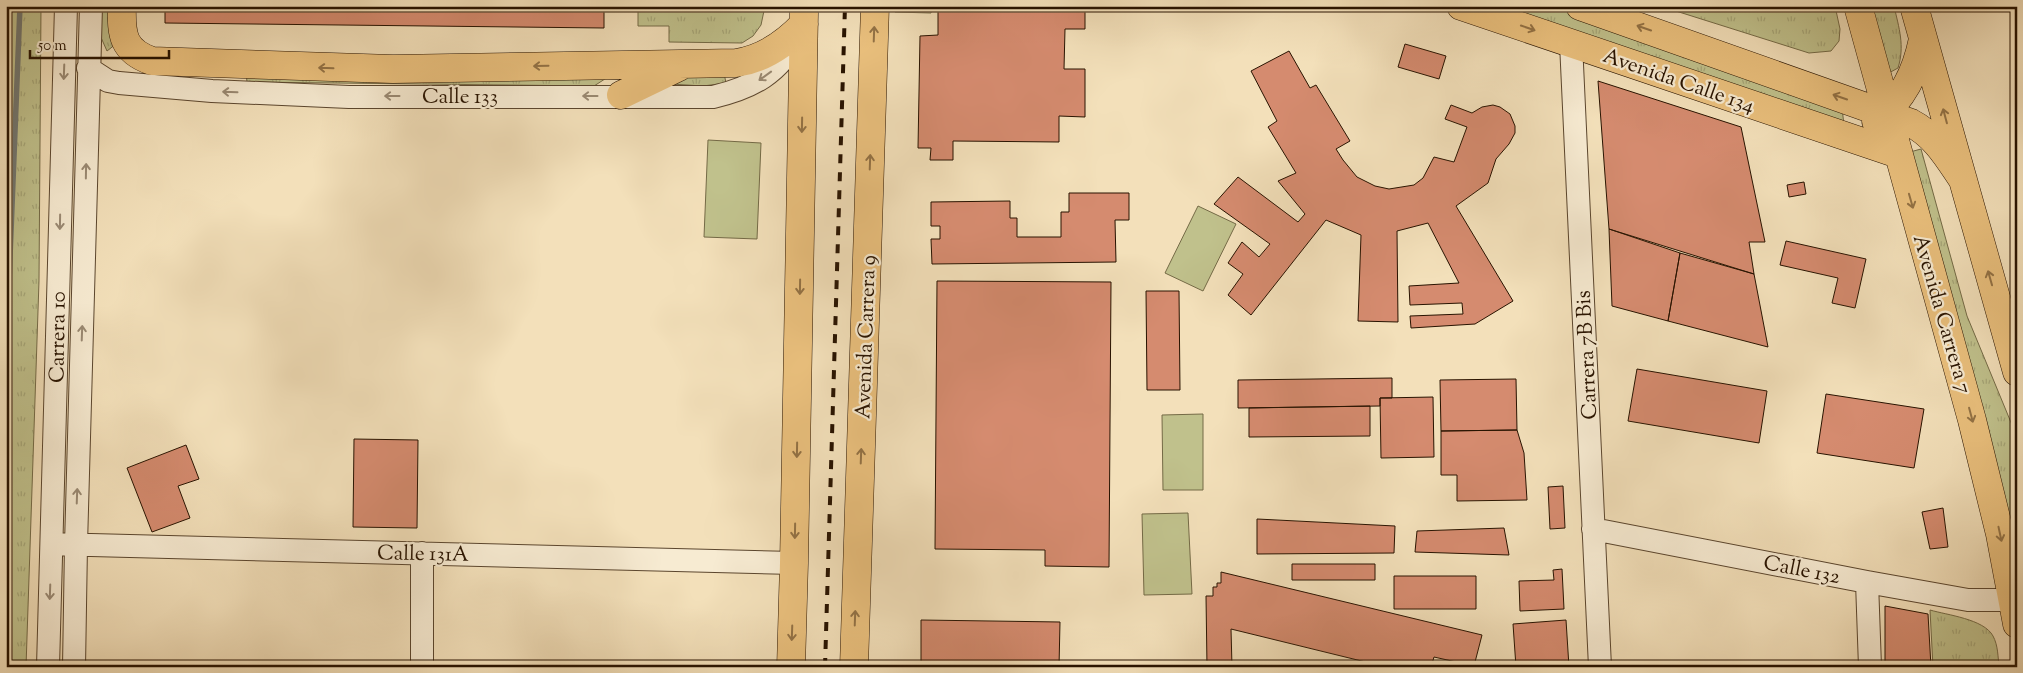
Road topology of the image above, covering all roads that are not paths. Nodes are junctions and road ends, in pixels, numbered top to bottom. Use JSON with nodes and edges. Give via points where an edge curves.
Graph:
{"nodes":[{"id":1,"x":66,"y":6,"type":"edge"},
{"id":2,"x":91,"y":6,"type":"edge"},
{"id":3,"x":122,"y":6,"type":"edge"},
{"id":4,"x":875,"y":6,"type":"edge"},
{"id":5,"x":1461,"y":6,"type":"edge"},
{"id":6,"x":1580,"y":6,"type":"edge"},
{"id":7,"x":1858,"y":6,"type":"edge"},
{"id":8,"x":1914,"y":6,"type":"edge"},
{"id":9,"x":1610,"y":12,"type":"edge"},
{"id":10,"x":804,"y":15,"type":"edge"},
{"id":11,"x":1923,"y":38,"type":"junction"},
{"id":12,"x":1571,"y":43,"type":"junction"},
{"id":13,"x":684,"y":64,"type":"junction"},
{"id":14,"x":88,"y":68,"type":"junction"},
{"id":15,"x":621,"y":95,"type":"junction"},
{"id":16,"x":1886,"y":112,"type":"junction"},
{"id":17,"x":1853,"y":138,"type":"junction"},
{"id":18,"x":1898,"y":154,"type":"junction"},
{"id":19,"x":1962,"y":180,"type":"junction"},
{"id":20,"x":2017,"y":372,"type":"edge"},
{"id":21,"x":1593,"y":529,"type":"junction"},
{"id":22,"x":52,"y":544,"type":"junction"},
{"id":23,"x":76,"y":544,"type":"junction"},
{"id":24,"x":422,"y":553,"type":"junction"},
{"id":25,"x":794,"y":563,"type":"junction"},
{"id":26,"x":1867,"y":582,"type":"junction"},
{"id":27,"x":2014,"y":612,"type":"edge"},
{"id":28,"x":48,"y":667,"type":"edge"},
{"id":29,"x":74,"y":667,"type":"edge"},
{"id":30,"x":422,"y":667,"type":"edge"},
{"id":31,"x":791,"y":667,"type":"edge"},
{"id":32,"x":854,"y":667,"type":"edge"},
{"id":33,"x":1600,"y":667,"type":"edge"},
{"id":34,"x":1870,"y":667,"type":"edge"}],
"edges":[{"from":1,"to":22,"type":"street","name":"Carrera 10","one_way":true},
{"from":2,"to":14,"type":"street","name":"Carrera 10"},
{"from":13,"to":3,"type":"main road","one_way":true,"via":[[384,69],[168,63],[152,61],[131,51],[122,32]]},
{"from":32,"to":4,"type":"main road","name":"Avenida Carrera 9","one_way":true},
{"from":5,"to":12,"type":"main road","name":"Avenida Calle 134","one_way":true},
{"from":6,"to":9,"type":"main road","name":"Avenida Calle 134"},
{"from":7,"to":16,"type":"main road","name":"Avenida Carrera 7"},
{"from":8,"to":11,"type":"main road"},
{"from":16,"to":9,"type":"main road","name":"Avenida Calle 134","one_way":true},
{"from":10,"to":13,"type":"main road","via":[[788,40],[750,61]]},
{"from":10,"to":15,"type":"street","name":"Calle 133","one_way":true,"via":[[793,46],[777,66],[737,92],[713,97]]},
{"from":10,"to":25,"type":"main road","one_way":true},
{"from":11,"to":16,"type":"main road","via":[[1917,65],[1906,89]]},
{"from":19,"to":11,"type":"main road","one_way":true},
{"from":12,"to":17,"type":"main road","name":"Avenida Calle 134"},
{"from":12,"to":21,"type":"street","name":"Carrera 7B Bis"},
{"from":13,"to":15,"type":"main road"},
{"from":15,"to":14,"type":"street","name":"Calle 133","one_way":true,"via":[[348,97],[212,91],[124,84],[108,81]]},
{"from":23,"to":14,"type":"street","name":"Carrera 10","one_way":true},
{"from":16,"to":17,"type":"main road"},
{"from":16,"to":18,"type":"main road","name":"Avenida Carrera 7"},
{"from":16,"to":19,"type":"main road","name":"Avenida Calle 134","via":[[1930,135]]},
{"from":17,"to":18,"type":"main road","name":"Avenida Calle 134"},
{"from":18,"to":27,"type":"main road","name":"Avenida Carrera 7","one_way":true,"via":[[1972,420],[2000,534]]},
{"from":20,"to":19,"type":"main road","one_way":true},
{"from":21,"to":26,"type":"street","name":"Calle 132"},
{"from":21,"to":33,"type":"street","name":"Carrera 7B Bis"},
{"from":22,"to":23,"type":"street","name":"Calle 131A"},
{"from":22,"to":28,"type":"street","name":"Carrera 10","one_way":true},
{"from":23,"to":24,"type":"street","name":"Calle 131A"},
{"from":23,"to":29,"type":"street","name":"Carrera 10"},
{"from":24,"to":25,"type":"street","name":"Calle 131A"},
{"from":24,"to":30,"type":"street"},
{"from":25,"to":31,"type":"main road","one_way":true},
{"from":26,"to":27,"type":"street","name":"Calle 132","via":[[1968,600]]},
{"from":26,"to":34,"type":"street"}]}
